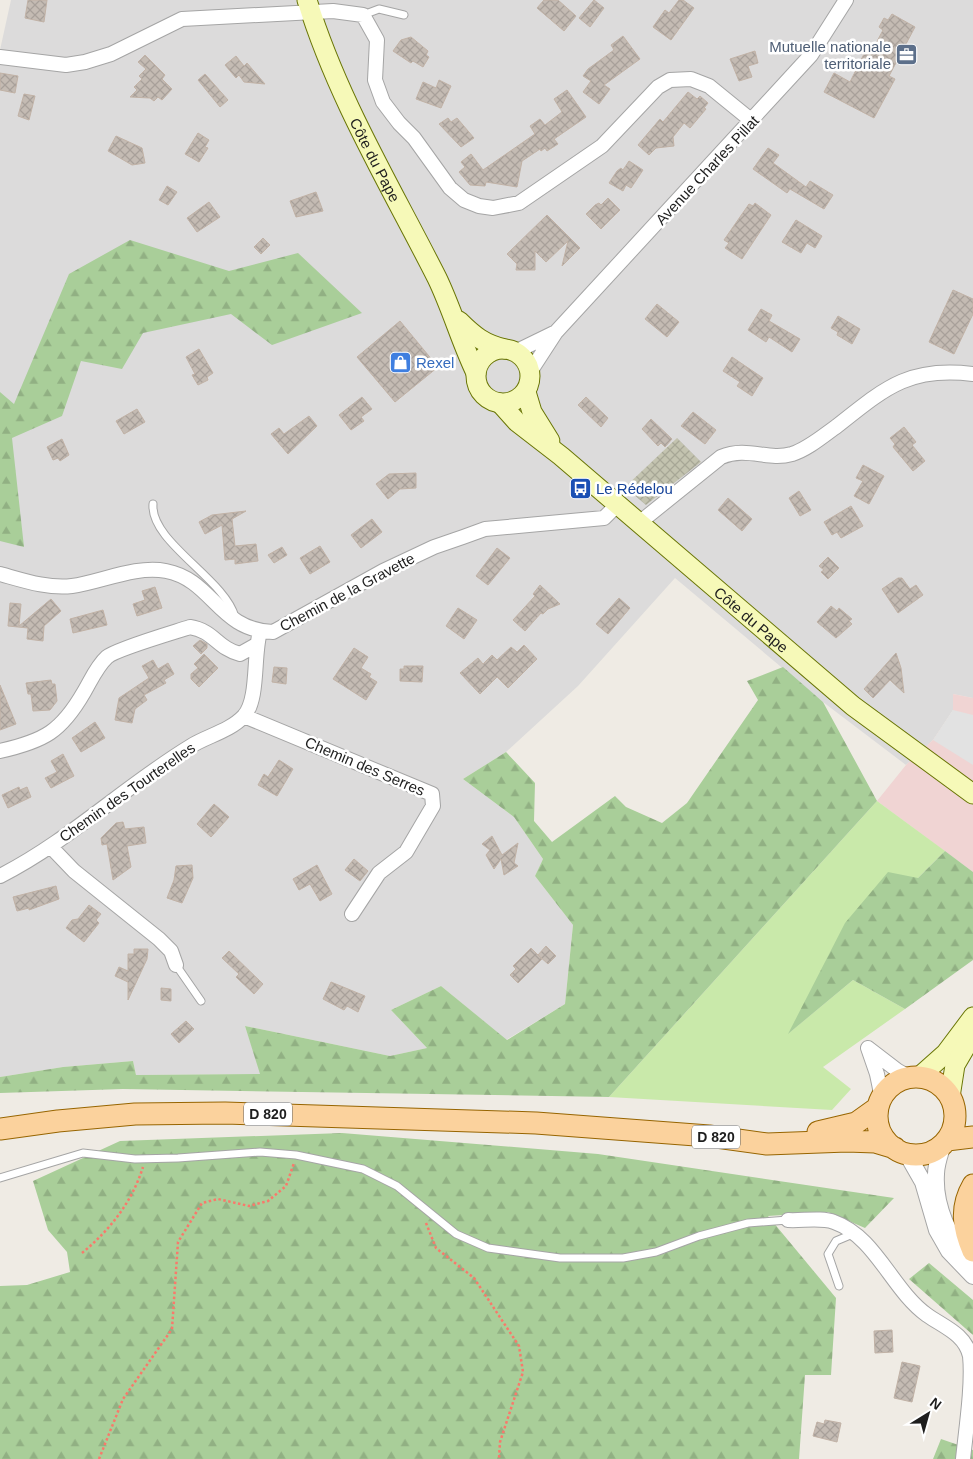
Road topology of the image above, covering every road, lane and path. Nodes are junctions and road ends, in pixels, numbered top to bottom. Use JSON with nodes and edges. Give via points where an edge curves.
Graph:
{"nodes":[{"id":1,"x":846,"y":0,"type":"edge"},
{"id":2,"x":332,"y":6,"type":"edge"},
{"id":3,"x":309,"y":7,"type":"edge"},
{"id":4,"x":363,"y":15,"type":"junction"},
{"id":5,"x":404,"y":15,"type":"dead end"},
{"id":6,"x":0,"y":57,"type":"edge"},
{"id":7,"x":752,"y":121,"type":"junction"},
{"id":8,"x":452,"y":315,"type":"junction"},
{"id":9,"x":556,"y":332,"type":"junction"},
{"id":10,"x":510,"y":350,"type":"junction"},
{"id":11,"x":530,"y":372,"type":"junction"},
{"id":12,"x":476,"y":373,"type":"junction"},
{"id":13,"x":973,"y":374,"type":"edge"},
{"id":14,"x":526,"y":392,"type":"junction"},
{"id":15,"x":500,"y":403,"type":"junction"},
{"id":16,"x":561,"y":456,"type":"junction"},
{"id":17,"x":153,"y":504,"type":"dead end"},
{"id":18,"x":617,"y":505,"type":"junction"},
{"id":19,"x":639,"y":523,"type":"junction"},
{"id":20,"x":0,"y":574,"type":"edge"},
{"id":21,"x":236,"y":622,"type":"junction"},
{"id":22,"x":258,"y":638,"type":"junction"},
{"id":23,"x":244,"y":716,"type":"junction"},
{"id":24,"x":0,"y":752,"type":"edge"},
{"id":25,"x":948,"y":775,"type":"junction"},
{"id":26,"x":973,"y":787,"type":"edge"},
{"id":27,"x":973,"y":794,"type":"edge"},
{"id":28,"x":51,"y":847,"type":"junction"},
{"id":29,"x":0,"y":876,"type":"edge"},
{"id":30,"x":352,"y":914,"type":"dead end"},
{"id":31,"x":176,"y":965,"type":"joint"},
{"id":32,"x":201,"y":1001,"type":"dead end"},
{"id":33,"x":973,"y":1017,"type":"edge"},
{"id":34,"x":973,"y":1034,"type":"edge"},
{"id":35,"x":914,"y":1077,"type":"junction"},
{"id":36,"x":880,"y":1103,"type":"junction"},
{"id":37,"x":959,"y":1108,"type":"edge"},
{"id":38,"x":536,"y":1123,"type":"junction"},
{"id":39,"x":0,"y":1129,"type":"edge"},
{"id":40,"x":973,"y":1137,"type":"edge"},
{"id":41,"x":945,"y":1142,"type":"junction"},
{"id":42,"x":901,"y":1151,"type":"junction"},
{"id":43,"x":296,"y":1155,"type":"junction"},
{"id":44,"x":145,"y":1159,"type":"junction"},
{"id":45,"x":0,"y":1178,"type":"edge"},
{"id":46,"x":973,"y":1185,"type":"edge"},
{"id":47,"x":418,"y":1203,"type":"junction"},
{"id":48,"x":788,"y":1220,"type":"joint"},
{"id":49,"x":856,"y":1233,"type":"junction"},
{"id":50,"x":973,"y":1251,"type":"edge"},
{"id":51,"x":82,"y":1253,"type":"dead end"},
{"id":52,"x":973,"y":1261,"type":"edge"},
{"id":53,"x":973,"y":1276,"type":"edge"},
{"id":54,"x":839,"y":1286,"type":"dead end"},
{"id":55,"x":99,"y":1459,"type":"edge"},
{"id":56,"x":499,"y":1459,"type":"edge"},
{"id":57,"x":963,"y":1459,"type":"edge"}],
"edges":[{"from":1,"to":7,"type":"street","name":"Avenue Charles Pillat","via":[[811,55]]},
{"from":2,"to":3,"type":"street"},
{"from":2,"to":4,"type":"street"},
{"from":3,"to":6,"type":"street","via":[[182,19],[111,54],[66,65]]},
{"from":3,"to":8,"type":"main road","name":"Côte du Pape","via":[[339,84]]},
{"from":4,"to":5,"type":"lane","via":[[379,9]]},
{"from":4,"to":7,"type":"street","via":[[377,40],[375,80],[383,102],[450,188],[464,200],[479,206],[493,208],[519,203],[602,146],[658,87],[670,80],[691,79],[709,86]]},
{"from":7,"to":9,"type":"street","name":"Avenue Charles Pillat"},
{"from":8,"to":10,"type":"main road","name":"Côte du Pape","via":[[477,339],[487,345]]},
{"from":8,"to":12,"type":"main road","name":"Côte du Pape"},
{"from":9,"to":10,"type":"street","name":"Avenue Charles Pillat"},
{"from":9,"to":11,"type":"street","name":"Avenue Charles Pillat"},
{"from":10,"to":11,"type":"main road","via":[[522,357]]},
{"from":10,"to":12,"type":"main road","via":[[497,350],[484,357]]},
{"from":11,"to":14,"type":"main road"},
{"from":12,"to":15,"type":"main road","via":[[484,396]]},
{"from":13,"to":19,"type":"street","via":[[933,371],[903,380],[881,392],[818,440],[791,454],[744,451],[721,457]]},
{"from":14,"to":15,"type":"main road","via":[[514,402]]},
{"from":14,"to":16,"type":"main road","name":"Côte du Pape","via":[[541,429]]},
{"from":15,"to":16,"type":"main road","name":"Côte du Pape","via":[[517,422]]},
{"from":16,"to":18,"type":"main road","name":"Côte du Pape"},
{"from":17,"to":21,"type":"lane","via":[[152,510],[161,530],[211,582],[233,610]]},
{"from":18,"to":19,"type":"main road","name":"Côte du Pape"},
{"from":18,"to":22,"type":"street","name":"Chemin de la Gravette","via":[[604,518],[485,529],[441,544]]},
{"from":19,"to":25,"type":"main road","name":"Côte du Pape","via":[[853,706]]},
{"from":20,"to":21,"type":"street","name":"Chemin de la Gravette","via":[[33,583],[70,586],[146,570],[165,571],[198,586]]},
{"from":21,"to":22,"type":"street","name":"Chemin de la Gravette"},
{"from":22,"to":23,"type":"street","via":[[253,694]]},
{"from":22,"to":24,"type":"street","via":[[240,654],[227,651],[203,629],[190,627],[108,656],[72,713],[55,730],[31,744]]},
{"from":23,"to":28,"type":"street","name":"Chemin des Tourterelles","via":[[191,745]]},
{"from":23,"to":30,"type":"street","name":"Chemin des Serres","via":[[432,794],[433,806],[406,852],[379,873]]},
{"from":25,"to":26,"type":"main road","name":"Côte du Pape"},
{"from":25,"to":27,"type":"main road","name":"Côte du Pape"},
{"from":28,"to":29,"type":"street","name":"Chemin des Tourterelles"},
{"from":28,"to":31,"type":"street","via":[[74,871],[160,939]]},
{"from":31,"to":32,"type":"lane"},
{"from":33,"to":35,"type":"main road","via":[[946,1053]]},
{"from":34,"to":37,"type":"main road","via":[[955,1065]]},
{"from":35,"to":36,"type":"main road","via":[[895,1084]]},
{"from":35,"to":36,"type":"street","via":[[898,1071],[868,1048],[877,1074]]},
{"from":35,"to":37,"type":"main road","via":[[931,1080],[942,1087]]},
{"from":36,"to":38,"type":"main road","number":"D 820","via":[[856,1123],[806,1134],[762,1134],[682,1124],[633,1122]]},
{"from":36,"to":42,"type":"main road","via":[[879,1128],[885,1140]]},
{"from":37,"to":41,"type":"main road"},
{"from":38,"to":39,"type":"main road","number":"D 820","via":[[225,1113],[144,1114]]},
{"from":38,"to":42,"type":"main road","number":"D 820","via":[[709,1136],[767,1144],[874,1142]]},
{"from":40,"to":41,"type":"main road"},
{"from":41,"to":42,"type":"main road","via":[[932,1152],[920,1155]]},
{"from":41,"to":52,"type":"street","via":[[936,1174],[942,1217],[953,1239]]},
{"from":42,"to":53,"type":"street","via":[[923,1182],[937,1230],[949,1252]]},
{"from":43,"to":44,"type":"lane","via":[[260,1152]]},
{"from":43,"to":47,"type":"lane","via":[[363,1169],[397,1186]]},
{"from":43,"to":55,"type":"path","via":[[286,1186],[268,1201],[248,1206],[218,1199],[202,1203],[178,1242],[172,1329],[123,1400]]},
{"from":44,"to":45,"type":"lane","via":[[83,1153]]},
{"from":44,"to":51,"type":"path","via":[[137,1186],[120,1214]]},
{"from":46,"to":50,"type":"main road","via":[[966,1201],[964,1219]]},
{"from":47,"to":48,"type":"lane","via":[[456,1234],[488,1248],[560,1258],[623,1258],[656,1252],[748,1223]]},
{"from":47,"to":56,"type":"path","via":[[436,1248],[474,1278],[519,1346],[523,1372],[500,1442]]},
{"from":48,"to":49,"type":"street","via":[[833,1221]]},
{"from":49,"to":54,"type":"lane","via":[[836,1241],[828,1254]]},
{"from":49,"to":57,"type":"street","via":[[910,1300],[958,1334],[970,1355],[971,1393]]}]}
